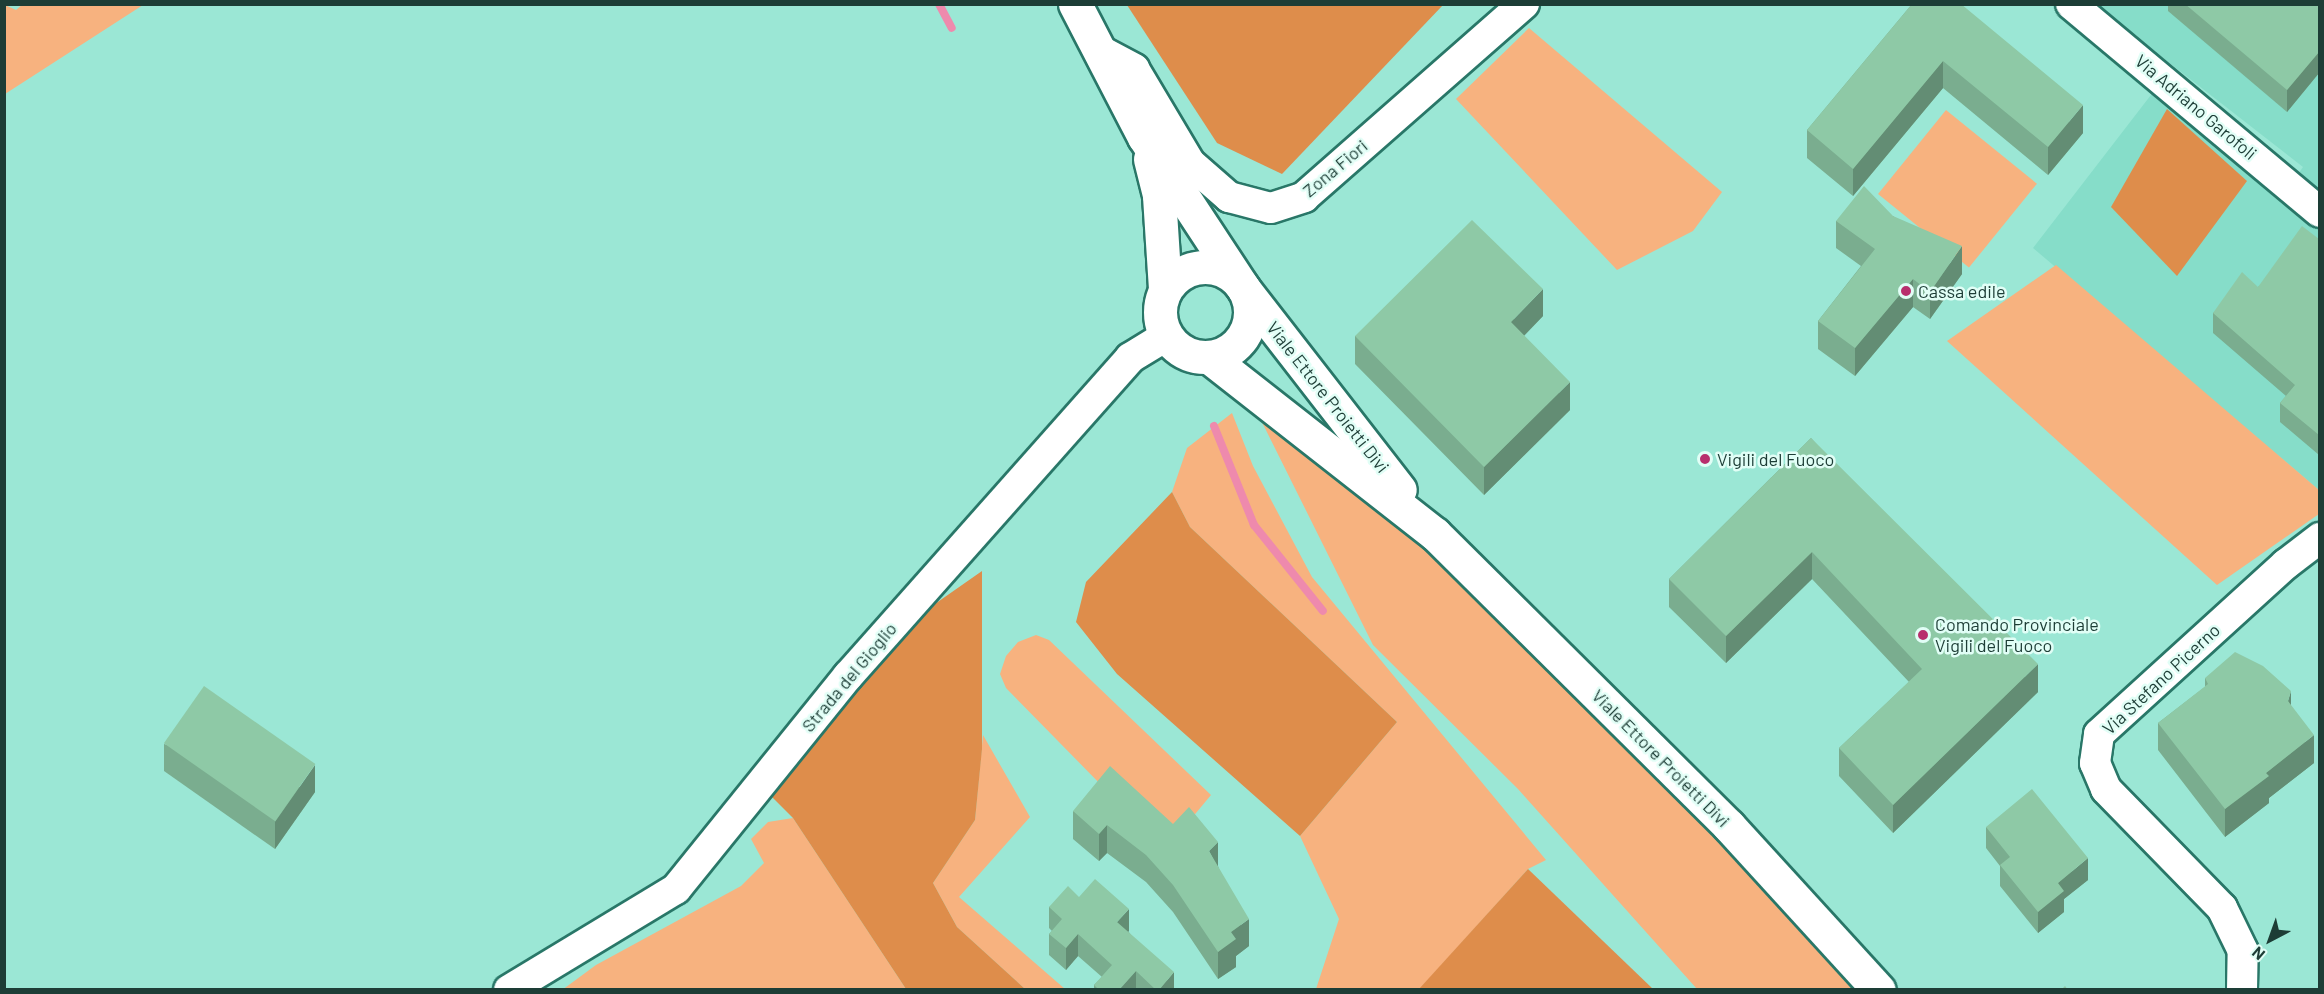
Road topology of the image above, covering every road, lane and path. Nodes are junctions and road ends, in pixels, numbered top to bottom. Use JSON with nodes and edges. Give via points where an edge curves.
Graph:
{"nodes":[{"id":1,"x":1075,"y":4,"type":"edge"},
{"id":2,"x":1524,"y":4,"type":"edge"},
{"id":3,"x":2071,"y":4,"type":"edge"},
{"id":4,"x":1099,"y":50,"type":"junction"},
{"id":5,"x":1144,"y":137,"type":"junction"},
{"id":6,"x":2319,"y":212,"type":"edge"},
{"id":7,"x":1244,"y":289,"type":"junction"},
{"id":8,"x":1165,"y":290,"type":"junction"},
{"id":9,"x":1166,"y":336,"type":"junction"},
{"id":10,"x":1209,"y":357,"type":"junction"},
{"id":11,"x":1435,"y":534,"type":"junction"},
{"id":12,"x":2319,"y":538,"type":"edge"},
{"id":13,"x":509,"y":990,"type":"edge"},
{"id":14,"x":1879,"y":990,"type":"edge"},
{"id":15,"x":2242,"y":990,"type":"edge"}],
"edges":[{"from":1,"to":4,"type":"main road","name":"Viale Ettore Proietti Divi"},
{"from":2,"to":4,"type":"street","name":"Zona Fiori","via":[[1304,196],[1271,208],[1229,197],[1190,163],[1134,69]]},
{"from":3,"to":6,"type":"street","name":"Via Adriano Garofoli"},
{"from":4,"to":5,"type":"main road","name":"Viale Ettore Proietti Divi"},
{"from":5,"to":7,"type":"main road","name":"Viale Ettore Proietti Divi"},
{"from":5,"to":8,"type":"main road","name":"Viale Ettore Proietti Divi","via":[[1159,196]]},
{"from":7,"to":8,"type":"main road","name":"Viale Ettore Proietti Divi","via":[[1224,271],[1211,267],[1185,271]]},
{"from":7,"to":10,"type":"main road","name":"Viale Ettore Proietti Divi","via":[[1250,319],[1245,333],[1230,349]]},
{"from":7,"to":11,"type":"main road","name":"Viale Ettore Proietti Divi"},
{"from":8,"to":9,"type":"main road","name":"Viale Ettore Proietti Divi","via":[[1159,313]]},
{"from":9,"to":10,"type":"main road","name":"Viale Ettore Proietti Divi","via":[[1184,353]]},
{"from":9,"to":13,"type":"street","name":"Strada del Gioglio","via":[[1130,358],[848,676],[676,889]]},
{"from":10,"to":11,"type":"main road","name":"Viale Ettore Proietti Divi"},
{"from":11,"to":14,"type":"main road","name":"Viale Ettore Proietti Divi","via":[[1729,826]]},
{"from":12,"to":15,"type":"street","name":"Via Stefano Picerno","via":[[2099,734],[2095,763],[2106,789],[2222,908],[2243,951]]}]}
